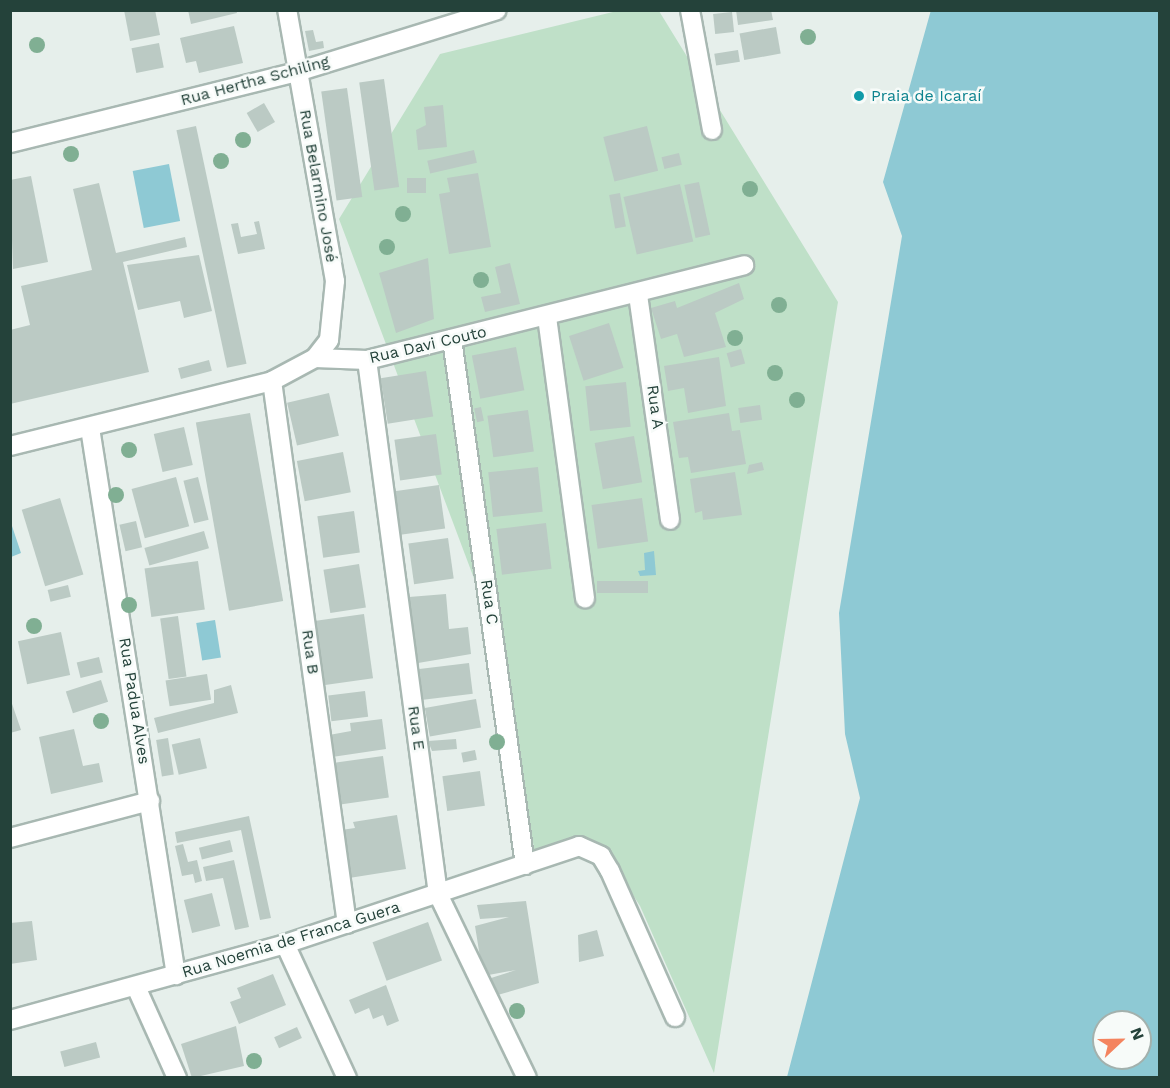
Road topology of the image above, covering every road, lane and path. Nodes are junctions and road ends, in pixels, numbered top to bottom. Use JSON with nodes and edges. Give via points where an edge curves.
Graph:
{"nodes":[{"id":1,"x":287,"y":10,"type":"edge"},
{"id":2,"x":497,"y":10,"type":"edge"},
{"id":3,"x":690,"y":10,"type":"edge"},
{"id":4,"x":297,"y":72,"type":"junction"},
{"id":5,"x":712,"y":130,"type":"dead end"},
{"id":6,"x":10,"y":143,"type":"edge"},
{"id":7,"x":744,"y":265,"type":"dead end"},
{"id":8,"x":638,"y":295,"type":"junction"},
{"id":9,"x":548,"y":317,"type":"junction"},
{"id":10,"x":452,"y":339,"type":"junction"},
{"id":11,"x":315,"y":358,"type":"junction"},
{"id":12,"x":367,"y":360,"type":"junction"},
{"id":13,"x":272,"y":381,"type":"junction"},
{"id":14,"x":90,"y":428,"type":"junction"},
{"id":15,"x":10,"y":446,"type":"edge"},
{"id":16,"x":670,"y":520,"type":"dead end"},
{"id":17,"x":585,"y":598,"type":"dead end"},
{"id":18,"x":150,"y":801,"type":"junction"},
{"id":19,"x":10,"y":838,"type":"edge"},
{"id":20,"x":525,"y":866,"type":"junction"},
{"id":21,"x":438,"y":894,"type":"junction"},
{"id":22,"x":347,"y":924,"type":"junction"},
{"id":23,"x":285,"y":944,"type":"junction"},
{"id":24,"x":176,"y":975,"type":"junction"},
{"id":25,"x":137,"y":989,"type":"junction"},
{"id":26,"x":675,"y":1017,"type":"dead end"},
{"id":27,"x":10,"y":1020,"type":"edge"},
{"id":28,"x":177,"y":1077,"type":"edge"},
{"id":29,"x":346,"y":1077,"type":"edge"},
{"id":30,"x":527,"y":1077,"type":"edge"}],
"edges":[{"from":1,"to":4,"type":"street","name":"Rua Belarmino José"},
{"from":2,"to":4,"type":"street","name":"Rua Hertha Schiling"},
{"from":3,"to":5,"type":"street"},
{"from":4,"to":6,"type":"street","name":"Rua Hertha Schiling"},
{"from":4,"to":11,"type":"street","name":"Rua Belarmino José","via":[[335,281],[329,340]]},
{"from":7,"to":8,"type":"street","name":"Rua Davi Couto"},
{"from":8,"to":9,"type":"street","name":"Rua Davi Couto"},
{"from":8,"to":16,"type":"street","name":"Rua A"},
{"from":9,"to":10,"type":"street","name":"Rua Davi Couto"},
{"from":9,"to":17,"type":"street"},
{"from":10,"to":12,"type":"street","name":"Rua Davi Couto"},
{"from":10,"to":20,"type":"street","name":"Rua C"},
{"from":11,"to":12,"type":"street","name":"Rua Davi Couto"},
{"from":11,"to":13,"type":"street"},
{"from":12,"to":21,"type":"street","name":"Rua E"},
{"from":13,"to":14,"type":"street"},
{"from":13,"to":22,"type":"street","name":"Rua B"},
{"from":14,"to":15,"type":"street"},
{"from":14,"to":18,"type":"street","name":"Rua Padua Alves"},
{"from":18,"to":19,"type":"street"},
{"from":18,"to":24,"type":"street","name":"Rua Padua Alves"},
{"from":20,"to":21,"type":"street","name":"Rua Noemia de Franca Guera"},
{"from":20,"to":26,"type":"street","name":"Rua Noemia de Franca Guera","via":[[569,850],[591,850],[606,864]]},
{"from":21,"to":22,"type":"street","name":"Rua Noemia de Franca Guera"},
{"from":21,"to":30,"type":"street","name":"Rua E"},
{"from":22,"to":23,"type":"street","name":"Rua Noemia de Franca Guera"},
{"from":23,"to":24,"type":"street","name":"Rua Noemia de Franca Guera"},
{"from":23,"to":29,"type":"street"},
{"from":24,"to":25,"type":"street","name":"Rua Noemia de Franca Guera"},
{"from":25,"to":27,"type":"street","name":"Rua Noemia de Franca Guera"},
{"from":25,"to":28,"type":"street"}]}
